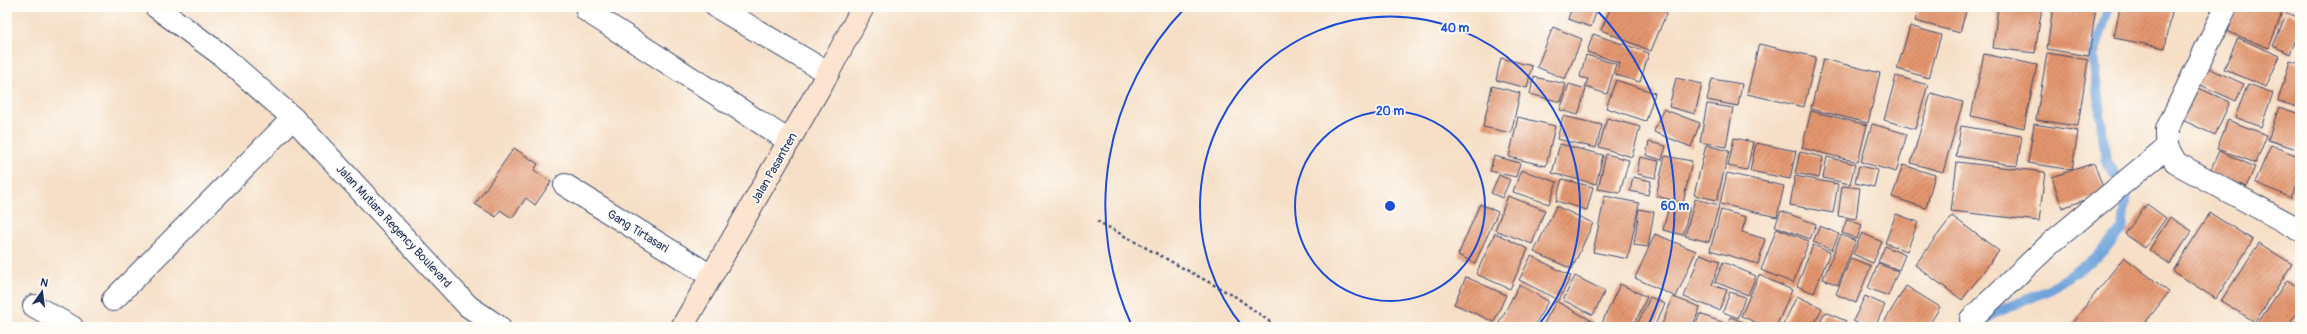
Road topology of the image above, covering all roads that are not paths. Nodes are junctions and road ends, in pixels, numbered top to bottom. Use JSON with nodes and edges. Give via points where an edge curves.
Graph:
{"nodes":[{"id":1,"x":156,"y":7,"type":"edge"},
{"id":2,"x":717,"y":7,"type":"edge"},
{"id":3,"x":863,"y":7,"type":"edge"},
{"id":4,"x":2226,"y":7,"type":"edge"},
{"id":5,"x":588,"y":11,"type":"dead end"},
{"id":6,"x":828,"y":73,"type":"junction"},
{"id":7,"x":293,"y":118,"type":"junction"},
{"id":8,"x":789,"y":141,"type":"junction"},
{"id":9,"x":2167,"y":147,"type":"junction"},
{"id":10,"x":565,"y":185,"type":"dead end"},
{"id":11,"x":2300,"y":230,"type":"edge"},
{"id":12,"x":711,"y":276,"type":"junction"},
{"id":13,"x":113,"y":300,"type":"dead end"},
{"id":14,"x":34,"y":306,"type":"dead end"},
{"id":15,"x":1971,"y":319,"type":"dead end"},
{"id":16,"x":72,"y":327,"type":"edge"},
{"id":17,"x":499,"y":327,"type":"edge"},
{"id":18,"x":682,"y":327,"type":"edge"}],
"edges":[{"from":1,"to":7,"type":"street","name":"Jalan Mutiara Regency Boulevard","via":[[220,54]]},
{"from":2,"to":6,"type":"street"},
{"from":3,"to":6,"type":"main road","name":"Jalan Pasantren"},
{"from":4,"to":9,"type":"street","via":[[2167,129]]},
{"from":5,"to":8,"type":"street"},
{"from":6,"to":8,"type":"main road","name":"Jalan Pasantren"},
{"from":7,"to":13,"type":"street"},
{"from":7,"to":17,"type":"street","name":"Jalan Mutiara Regency Boulevard","via":[[468,306]]},
{"from":8,"to":12,"type":"main road","name":"Jalan Pasantren"},
{"from":9,"to":11,"type":"street","via":[[2176,163]]},
{"from":9,"to":15,"type":"street","via":[[2051,243]]},
{"from":10,"to":12,"type":"street","name":"Gang Tirtasari"},
{"from":12,"to":18,"type":"main road","name":"Jalan Pasantren"},
{"from":14,"to":16,"type":"street"}]}
